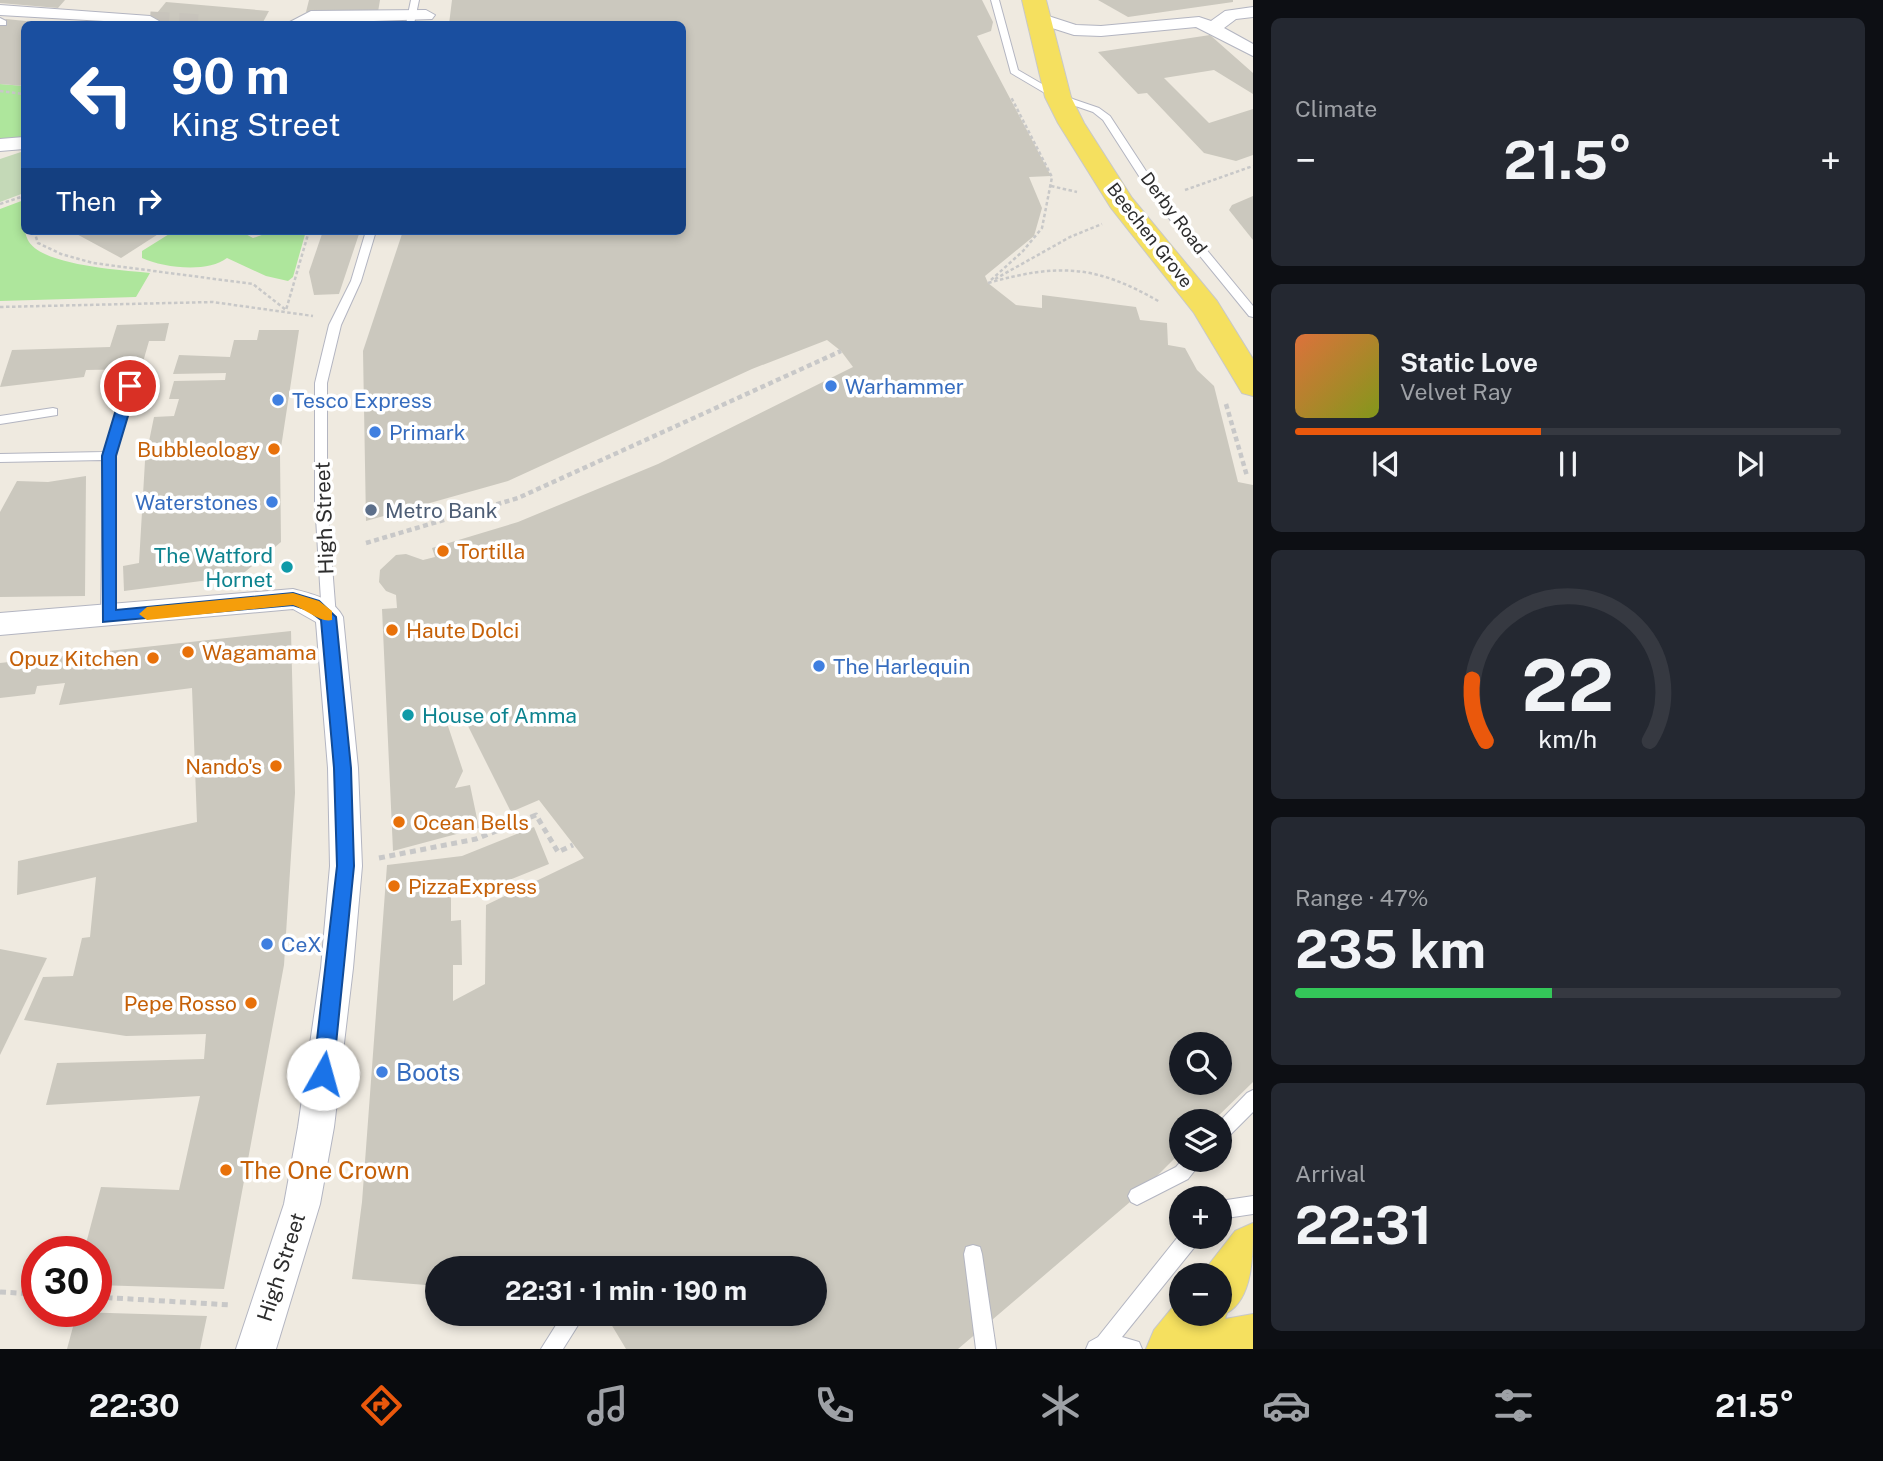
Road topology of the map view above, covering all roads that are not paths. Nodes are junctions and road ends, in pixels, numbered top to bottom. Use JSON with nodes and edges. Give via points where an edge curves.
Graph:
{"nodes":[{"id":1,"x":995,"y":0,"type":"edge"},
{"id":2,"x":1035,"y":8,"type":"edge"},
{"id":3,"x":1253,"y":12,"type":"edge"},
{"id":4,"x":416,"y":14,"type":"edge"},
{"id":5,"x":1,"y":18,"type":"edge"},
{"id":6,"x":150,"y":21,"type":"dead end"},
{"id":7,"x":301,"y":21,"type":"edge"},
{"id":8,"x":1214,"y":27,"type":"junction"},
{"id":9,"x":1253,"y":51,"type":"edge"},
{"id":10,"x":1058,"y":97,"type":"junction"},
{"id":11,"x":21,"y":143,"type":"edge"},
{"id":12,"x":0,"y":145,"type":"edge"},
{"id":13,"x":370,"y":235,"type":"edge"},
{"id":14,"x":1253,"y":313,"type":"edge"},
{"id":15,"x":1253,"y":385,"type":"edge"},
{"id":16,"x":130,"y":386,"type":"dead end"},
{"id":17,"x":53,"y":412,"type":"dead end"},
{"id":18,"x":0,"y":420,"type":"edge"},
{"id":19,"x":109,"y":456,"type":"junction"},
{"id":20,"x":0,"y":458,"type":"edge"},
{"id":21,"x":108,"y":617,"type":"junction"},
{"id":22,"x":329,"y":617,"type":"junction"},
{"id":23,"x":0,"y":624,"type":"edge"},
{"id":24,"x":1253,"y":1099,"type":"edge"},
{"id":25,"x":1232,"y":1121,"type":"edge"},
{"id":26,"x":1183,"y":1172,"type":"edge"},
{"id":27,"x":1137,"y":1196,"type":"dead end"},
{"id":28,"x":1253,"y":1205,"type":"edge"},
{"id":29,"x":1232,"y":1208,"type":"edge"},
{"id":30,"x":1180,"y":1249,"type":"edge"},
{"id":31,"x":1253,"y":1249,"type":"edge"},
{"id":32,"x":973,"y":1254,"type":"dead end"},
{"id":33,"x":1232,"y":1275,"type":"edge"},
{"id":34,"x":567,"y":1326,"type":"edge"},
{"id":35,"x":1191,"y":1326,"type":"edge"},
{"id":36,"x":1253,"y":1341,"type":"edge"},
{"id":37,"x":1100,"y":1346,"type":"edge"},
{"id":38,"x":256,"y":1349,"type":"edge"},
{"id":39,"x":551,"y":1349,"type":"edge"},
{"id":40,"x":986,"y":1349,"type":"edge"},
{"id":41,"x":1132,"y":1349,"type":"edge"},
{"id":42,"x":1173,"y":1349,"type":"edge"},
{"id":43,"x":1208,"y":1349,"type":"edge"}],
"edges":[{"from":1,"to":10,"type":"lane","name":"Derby Road","via":[[1014,71]]},
{"from":2,"to":8,"type":"street","via":[[1074,30],[1189,21]]},
{"from":2,"to":10,"type":"main road","name":"Beechen Grove"},
{"from":3,"to":8,"type":"street","via":[[1231,15]]},
{"from":4,"to":7,"type":"street","via":[[311,16]]},
{"from":5,"to":6,"type":"street"},
{"from":8,"to":9,"type":"street"},
{"from":10,"to":14,"type":"lane","name":"Derby Road","via":[[1107,118],[1159,199]]},
{"from":10,"to":15,"type":"main road","name":"Beechen Grove","via":[[1121,202],[1206,308]]},
{"from":11,"to":12,"type":"street"},
{"from":13,"to":22,"type":"lane","name":"High Street","via":[[356,281],[338,318],[321,383],[321,501]]},
{"from":16,"to":19,"type":"lane"},
{"from":17,"to":18,"type":"lane"},
{"from":19,"to":20,"type":"lane"},
{"from":19,"to":21,"type":"lane"},
{"from":21,"to":22,"type":"street","via":[[293,599],[313,605]]},
{"from":21,"to":23,"type":"street"},
{"from":22,"to":38,"type":"street","name":"High Street","via":[[343,768],[345,879],[337,968],[302,1204]]},
{"from":24,"to":25,"type":"lane"},
{"from":26,"to":27,"type":"lane"},
{"from":28,"to":29,"type":"lane"},
{"from":30,"to":37,"type":"lane"},
{"from":31,"to":33,"type":"main road"},
{"from":32,"to":40,"type":"lane"},
{"from":34,"to":39,"type":"lane"},
{"from":35,"to":42,"type":"main road"},
{"from":36,"to":43,"type":"main road"},
{"from":37,"to":41,"type":"lane"}]}
